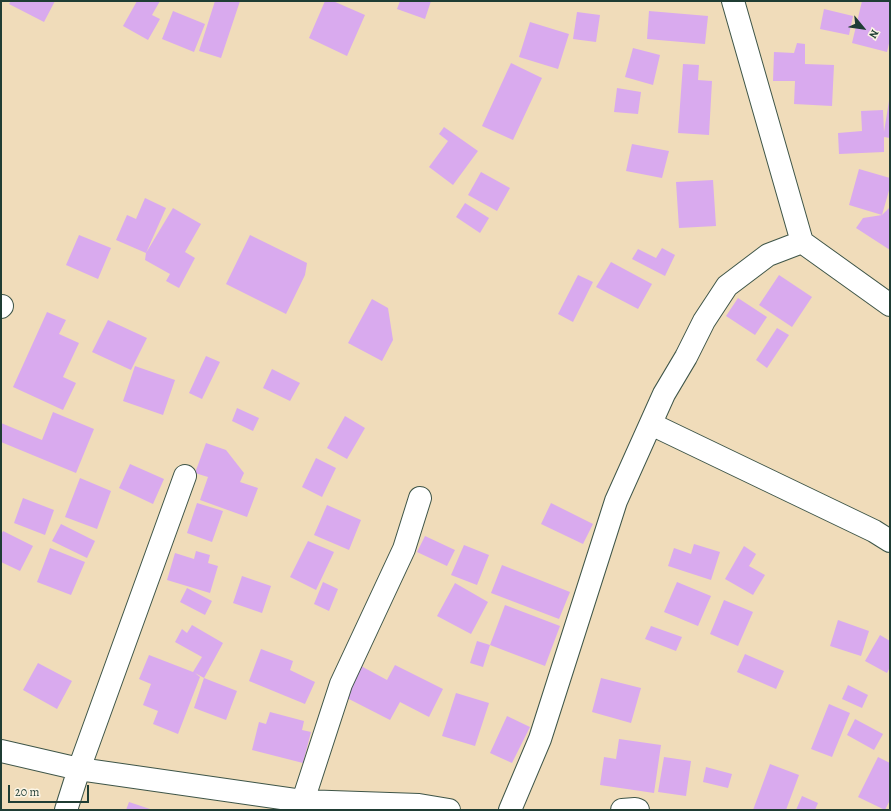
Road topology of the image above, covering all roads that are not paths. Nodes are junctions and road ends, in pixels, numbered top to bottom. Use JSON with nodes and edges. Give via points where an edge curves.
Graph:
{"nodes":[{"id":1,"x":733,"y":1,"type":"edge"},
{"id":2,"x":802,"y":242,"type":"junction"},
{"id":3,"x":890,"y":305,"type":"edge"},
{"id":4,"x":651,"y":424,"type":"junction"},
{"id":5,"x":185,"y":476,"type":"dead end"},
{"id":6,"x":420,"y":498,"type":"dead end"},
{"id":7,"x":890,"y":541,"type":"edge"},
{"id":8,"x":1,"y":751,"type":"edge"},
{"id":9,"x":79,"y":769,"type":"junction"},
{"id":10,"x":301,"y":805,"type":"edge"},
{"id":11,"x":66,"y":810,"type":"edge"},
{"id":12,"x":449,"y":810,"type":"edge"},
{"id":13,"x":510,"y":810,"type":"edge"},
{"id":14,"x":622,"y":810,"type":"edge"},
{"id":15,"x":638,"y":810,"type":"edge"}],
"edges":[{"from":1,"to":2,"type":"street"},
{"from":2,"to":3,"type":"street"},
{"from":2,"to":4,"type":"street","via":[[768,255],[727,286],[704,321],[664,394]]},
{"from":4,"to":7,"type":"street"},
{"from":4,"to":13,"type":"street","via":[[616,501],[540,739]]},
{"from":5,"to":9,"type":"street"},
{"from":6,"to":10,"type":"street","via":[[404,549],[341,684]]},
{"from":8,"to":9,"type":"street"},
{"from":9,"to":10,"type":"street"},
{"from":9,"to":11,"type":"street"},
{"from":10,"to":12,"type":"street","via":[[419,805]]},
{"from":14,"to":15,"type":"street"}]}
